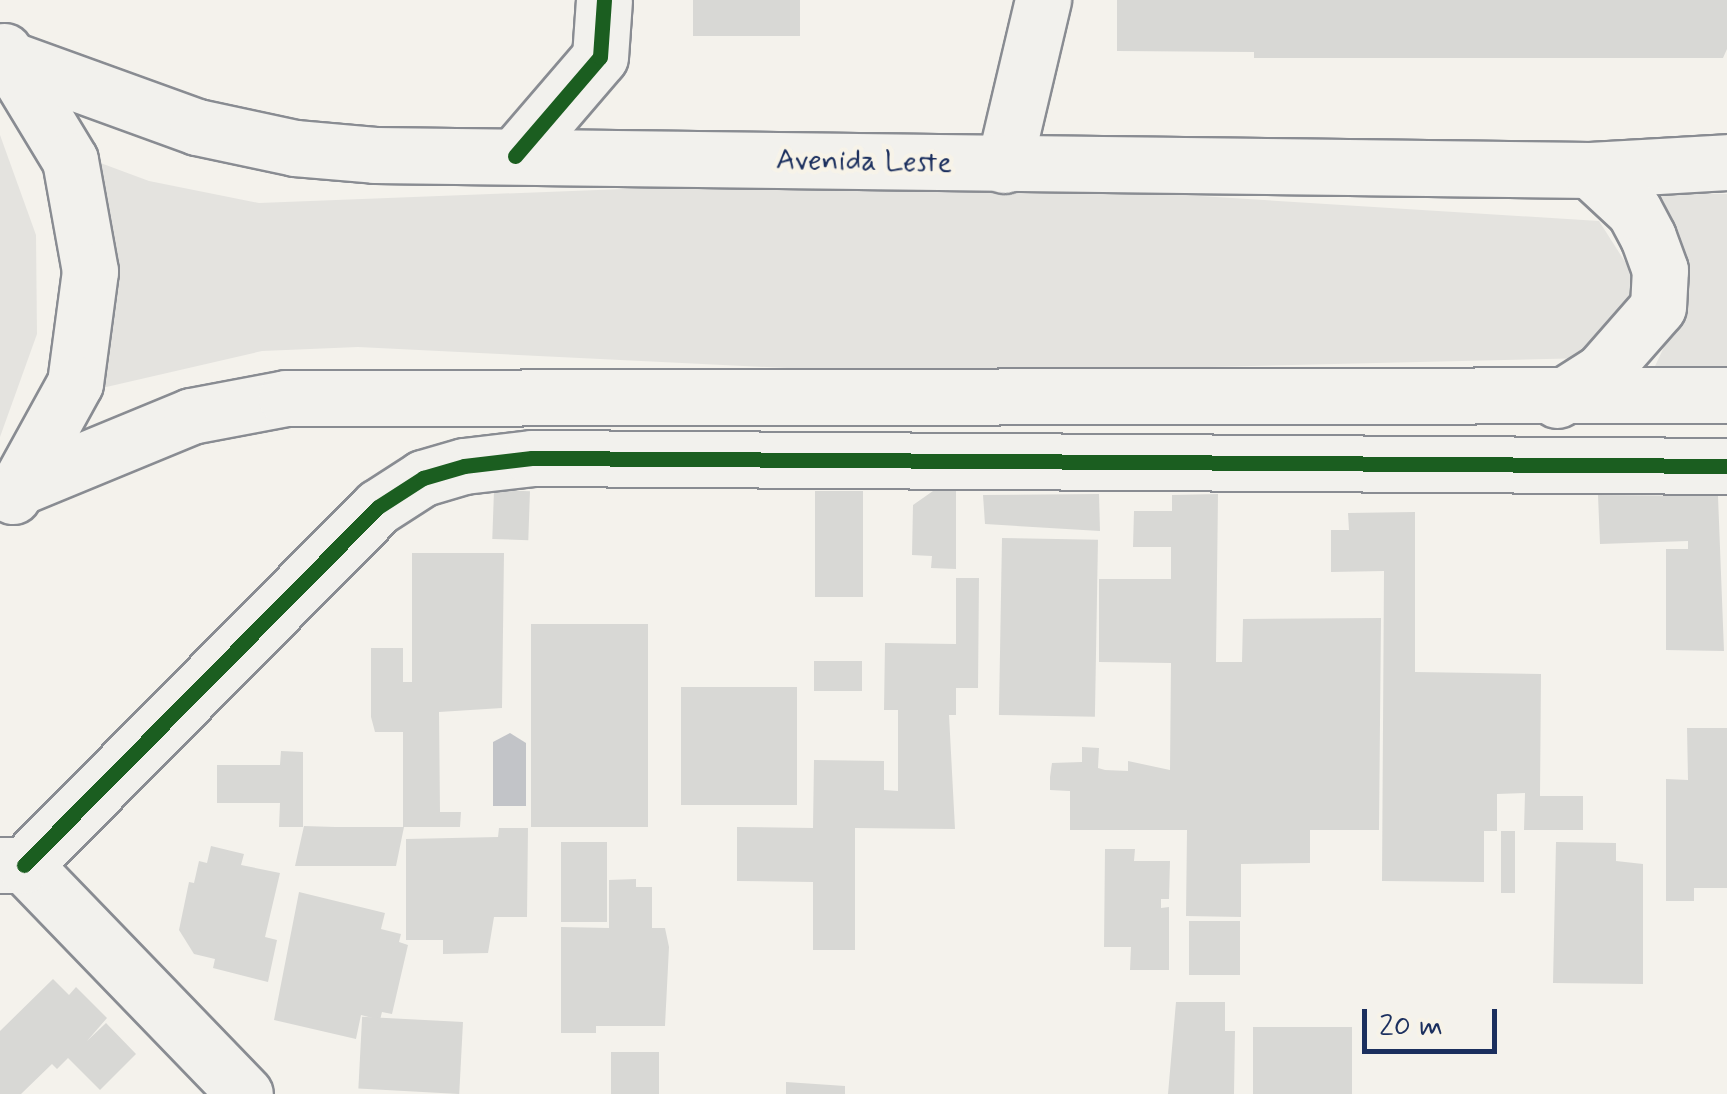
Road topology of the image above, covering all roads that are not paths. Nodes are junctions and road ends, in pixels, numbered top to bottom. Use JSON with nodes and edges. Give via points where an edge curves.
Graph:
{"nodes":[{"id":1,"x":604,"y":0,"type":"edge"},
{"id":2,"x":1043,"y":0,"type":"edge"},
{"id":3,"x":8,"y":54,"type":"edge"},
{"id":4,"x":515,"y":156,"type":"junction"},
{"id":5,"x":1727,"y":162,"type":"edge"},
{"id":6,"x":1004,"y":165,"type":"junction"},
{"id":7,"x":1590,"y":170,"type":"junction"},
{"id":8,"x":1727,"y":395,"type":"edge"},
{"id":9,"x":1556,"y":400,"type":"junction"},
{"id":10,"x":1727,"y":466,"type":"edge"},
{"id":11,"x":12,"y":497,"type":"edge"},
{"id":12,"x":12,"y":865,"type":"edge"},
{"id":13,"x":245,"y":1094,"type":"edge"}],
"edges":[{"from":1,"to":4,"type":"main road","via":[[600,57]]},
{"from":2,"to":6,"type":"main road"},
{"from":3,"to":4,"type":"main road","name":"Avenida Leste","via":[[196,127],[295,148]]},
{"from":3,"to":11,"type":"main road","via":[[70,160],[90,272],[75,383]]},
{"from":4,"to":6,"type":"main road","name":"Avenida Leste"},
{"from":5,"to":7,"type":"main road","name":"Avenida Leste"},
{"from":6,"to":7,"type":"main road","name":"Avenida Leste"},
{"from":7,"to":9,"type":"main road","via":[[1634,211],[1648,237],[1660,270],[1658,308],[1600,372]]},
{"from":8,"to":9,"type":"main road"},
{"from":9,"to":11,"type":"main road","via":[[286,398],[191,416]]},
{"from":10,"to":12,"type":"main road","via":[[532,458],[464,466],[423,478],[378,507]]},
{"from":12,"to":13,"type":"main road"}]}
